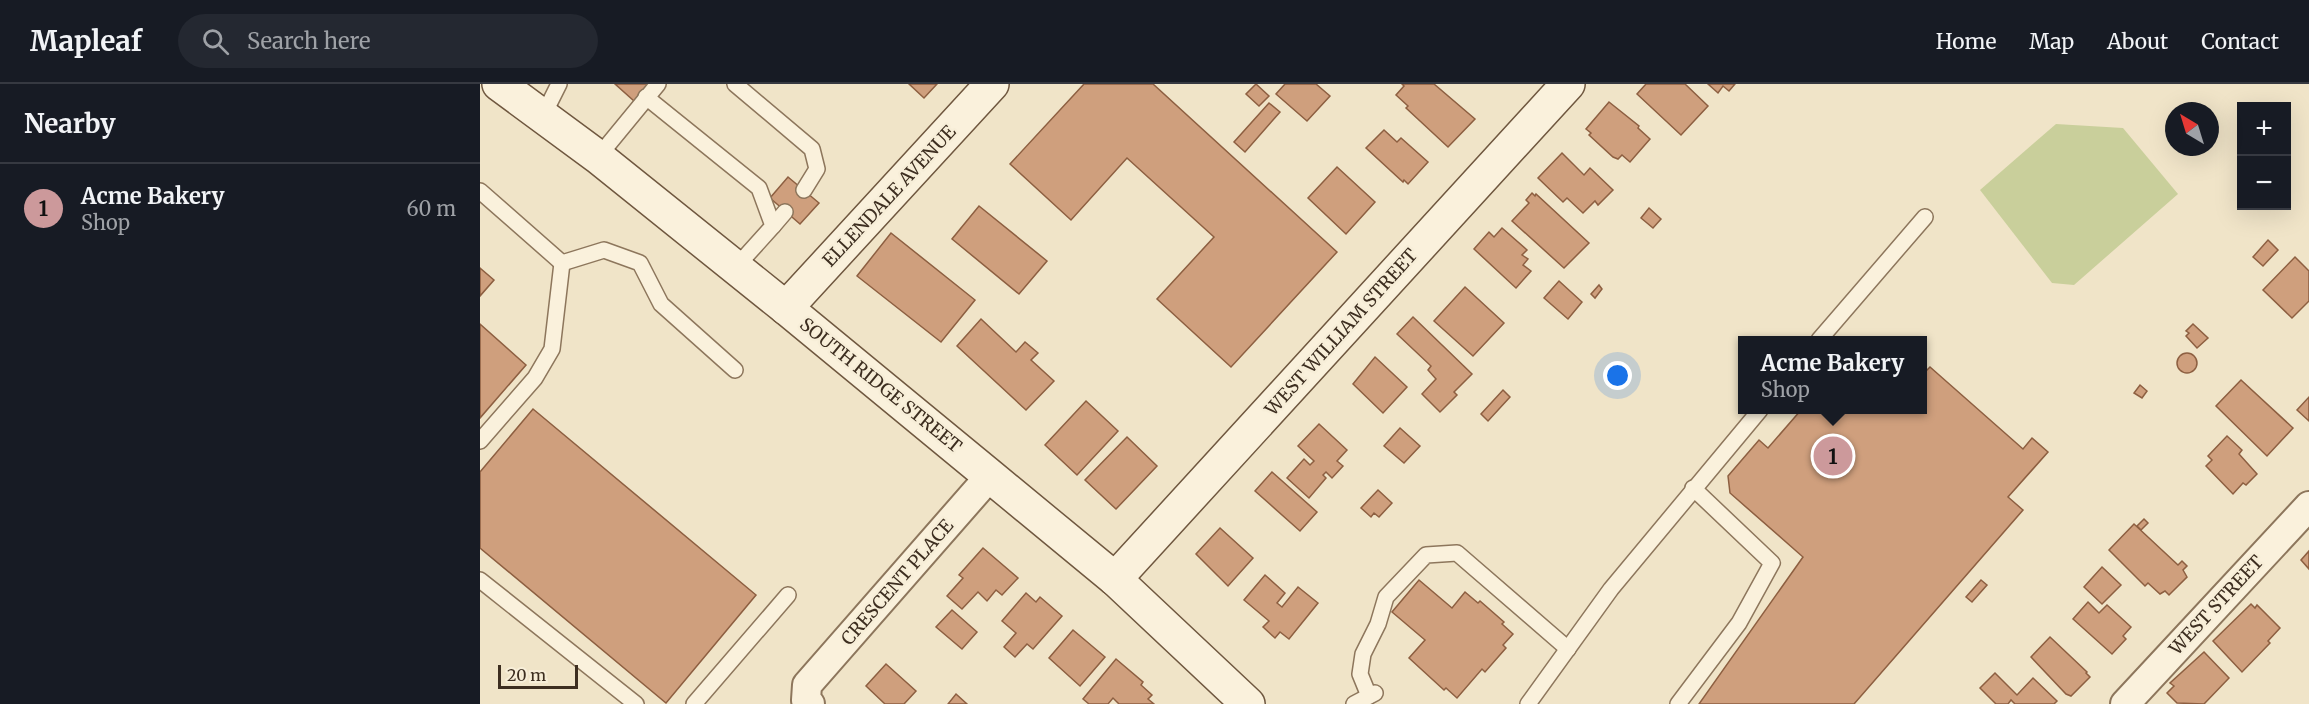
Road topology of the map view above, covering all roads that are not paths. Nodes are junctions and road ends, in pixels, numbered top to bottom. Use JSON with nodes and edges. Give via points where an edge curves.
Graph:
{"nodes":[{"id":1,"x":499,"y":84,"type":"edge"},
{"id":2,"x":559,"y":84,"type":"edge"},
{"id":3,"x":658,"y":84,"type":"edge"},
{"id":4,"x":735,"y":84,"type":"edge"},
{"id":5,"x":992,"y":84,"type":"edge"},
{"id":6,"x":1568,"y":84,"type":"edge"},
{"id":7,"x":646,"y":97,"type":"junction"},
{"id":8,"x":543,"y":116,"type":"junction"},
{"id":9,"x":598,"y":157,"type":"junction"},
{"id":10,"x":804,"y":190,"type":"dead end"},
{"id":11,"x":480,"y":191,"type":"edge"},
{"id":12,"x":785,"y":212,"type":"dead end"},
{"id":13,"x":1925,"y":217,"type":"dead end"},
{"id":14,"x":773,"y":226,"type":"junction"},
{"id":15,"x":562,"y":263,"type":"junction"},
{"id":16,"x":736,"y":267,"type":"junction"},
{"id":17,"x":786,"y":308,"type":"junction"},
{"id":18,"x":1822,"y":336,"type":"edge"},
{"id":19,"x":735,"y":370,"type":"dead end"},
{"id":20,"x":1757,"y":414,"type":"edge"},
{"id":21,"x":480,"y":441,"type":"edge"},
{"id":22,"x":990,"y":476,"type":"junction"},
{"id":23,"x":1693,"y":488,"type":"junction"},
{"id":24,"x":2309,"y":506,"type":"edge"},
{"id":25,"x":1115,"y":579,"type":"junction"},
{"id":26,"x":480,"y":580,"type":"edge"},
{"id":27,"x":788,"y":595,"type":"dead end"},
{"id":28,"x":1568,"y":648,"type":"junction"},
{"id":29,"x":808,"y":696,"type":"edge"},
{"id":30,"x":636,"y":704,"type":"edge"},
{"id":31,"x":694,"y":704,"type":"edge"},
{"id":32,"x":1248,"y":704,"type":"edge"},
{"id":33,"x":1354,"y":704,"type":"edge"},
{"id":34,"x":1528,"y":704,"type":"edge"},
{"id":35,"x":1678,"y":704,"type":"edge"},
{"id":36,"x":2125,"y":704,"type":"edge"}],
"edges":[{"from":1,"to":8,"type":"street","name":"SOUTH RIDGE STREET"},
{"from":2,"to":8,"type":"lane"},
{"from":3,"to":7,"type":"lane"},
{"from":4,"to":10,"type":"lane","via":[[812,149],[818,169]]},
{"from":5,"to":17,"type":"street","name":"ELLENDALE AVENUE"},
{"from":6,"to":25,"type":"street","name":"WEST WILLIAM STREET"},
{"from":7,"to":9,"type":"lane"},
{"from":7,"to":14,"type":"lane","via":[[759,188]]},
{"from":8,"to":9,"type":"street","name":"SOUTH RIDGE STREET"},
{"from":9,"to":16,"type":"street","name":"SOUTH RIDGE STREET"},
{"from":11,"to":15,"type":"lane"},
{"from":12,"to":14,"type":"lane"},
{"from":13,"to":18,"type":"lane"},
{"from":14,"to":16,"type":"lane"},
{"from":15,"to":19,"type":"lane","via":[[604,250],[640,263],[661,304]]},
{"from":15,"to":21,"type":"lane","via":[[552,349],[535,378]]},
{"from":16,"to":17,"type":"street","name":"SOUTH RIDGE STREET"},
{"from":17,"to":22,"type":"street","name":"SOUTH RIDGE STREET"},
{"from":20,"to":23,"type":"lane"},
{"from":22,"to":25,"type":"street","name":"SOUTH RIDGE STREET"},
{"from":22,"to":29,"type":"street","name":"CRESCENT PLACE","via":[[807,685]]},
{"from":23,"to":28,"type":"lane"},
{"from":23,"to":35,"type":"lane","via":[[1772,563],[1739,622]]},
{"from":24,"to":36,"type":"street","name":"WEST STREET"},
{"from":25,"to":32,"type":"street","name":"SOUTH RIDGE STREET"},
{"from":26,"to":30,"type":"lane"},
{"from":27,"to":31,"type":"lane"},
{"from":28,"to":33,"type":"lane","via":[[1457,554],[1426,555],[1386,597],[1363,654],[1360,674],[1372,695]]},
{"from":28,"to":34,"type":"lane"}]}
